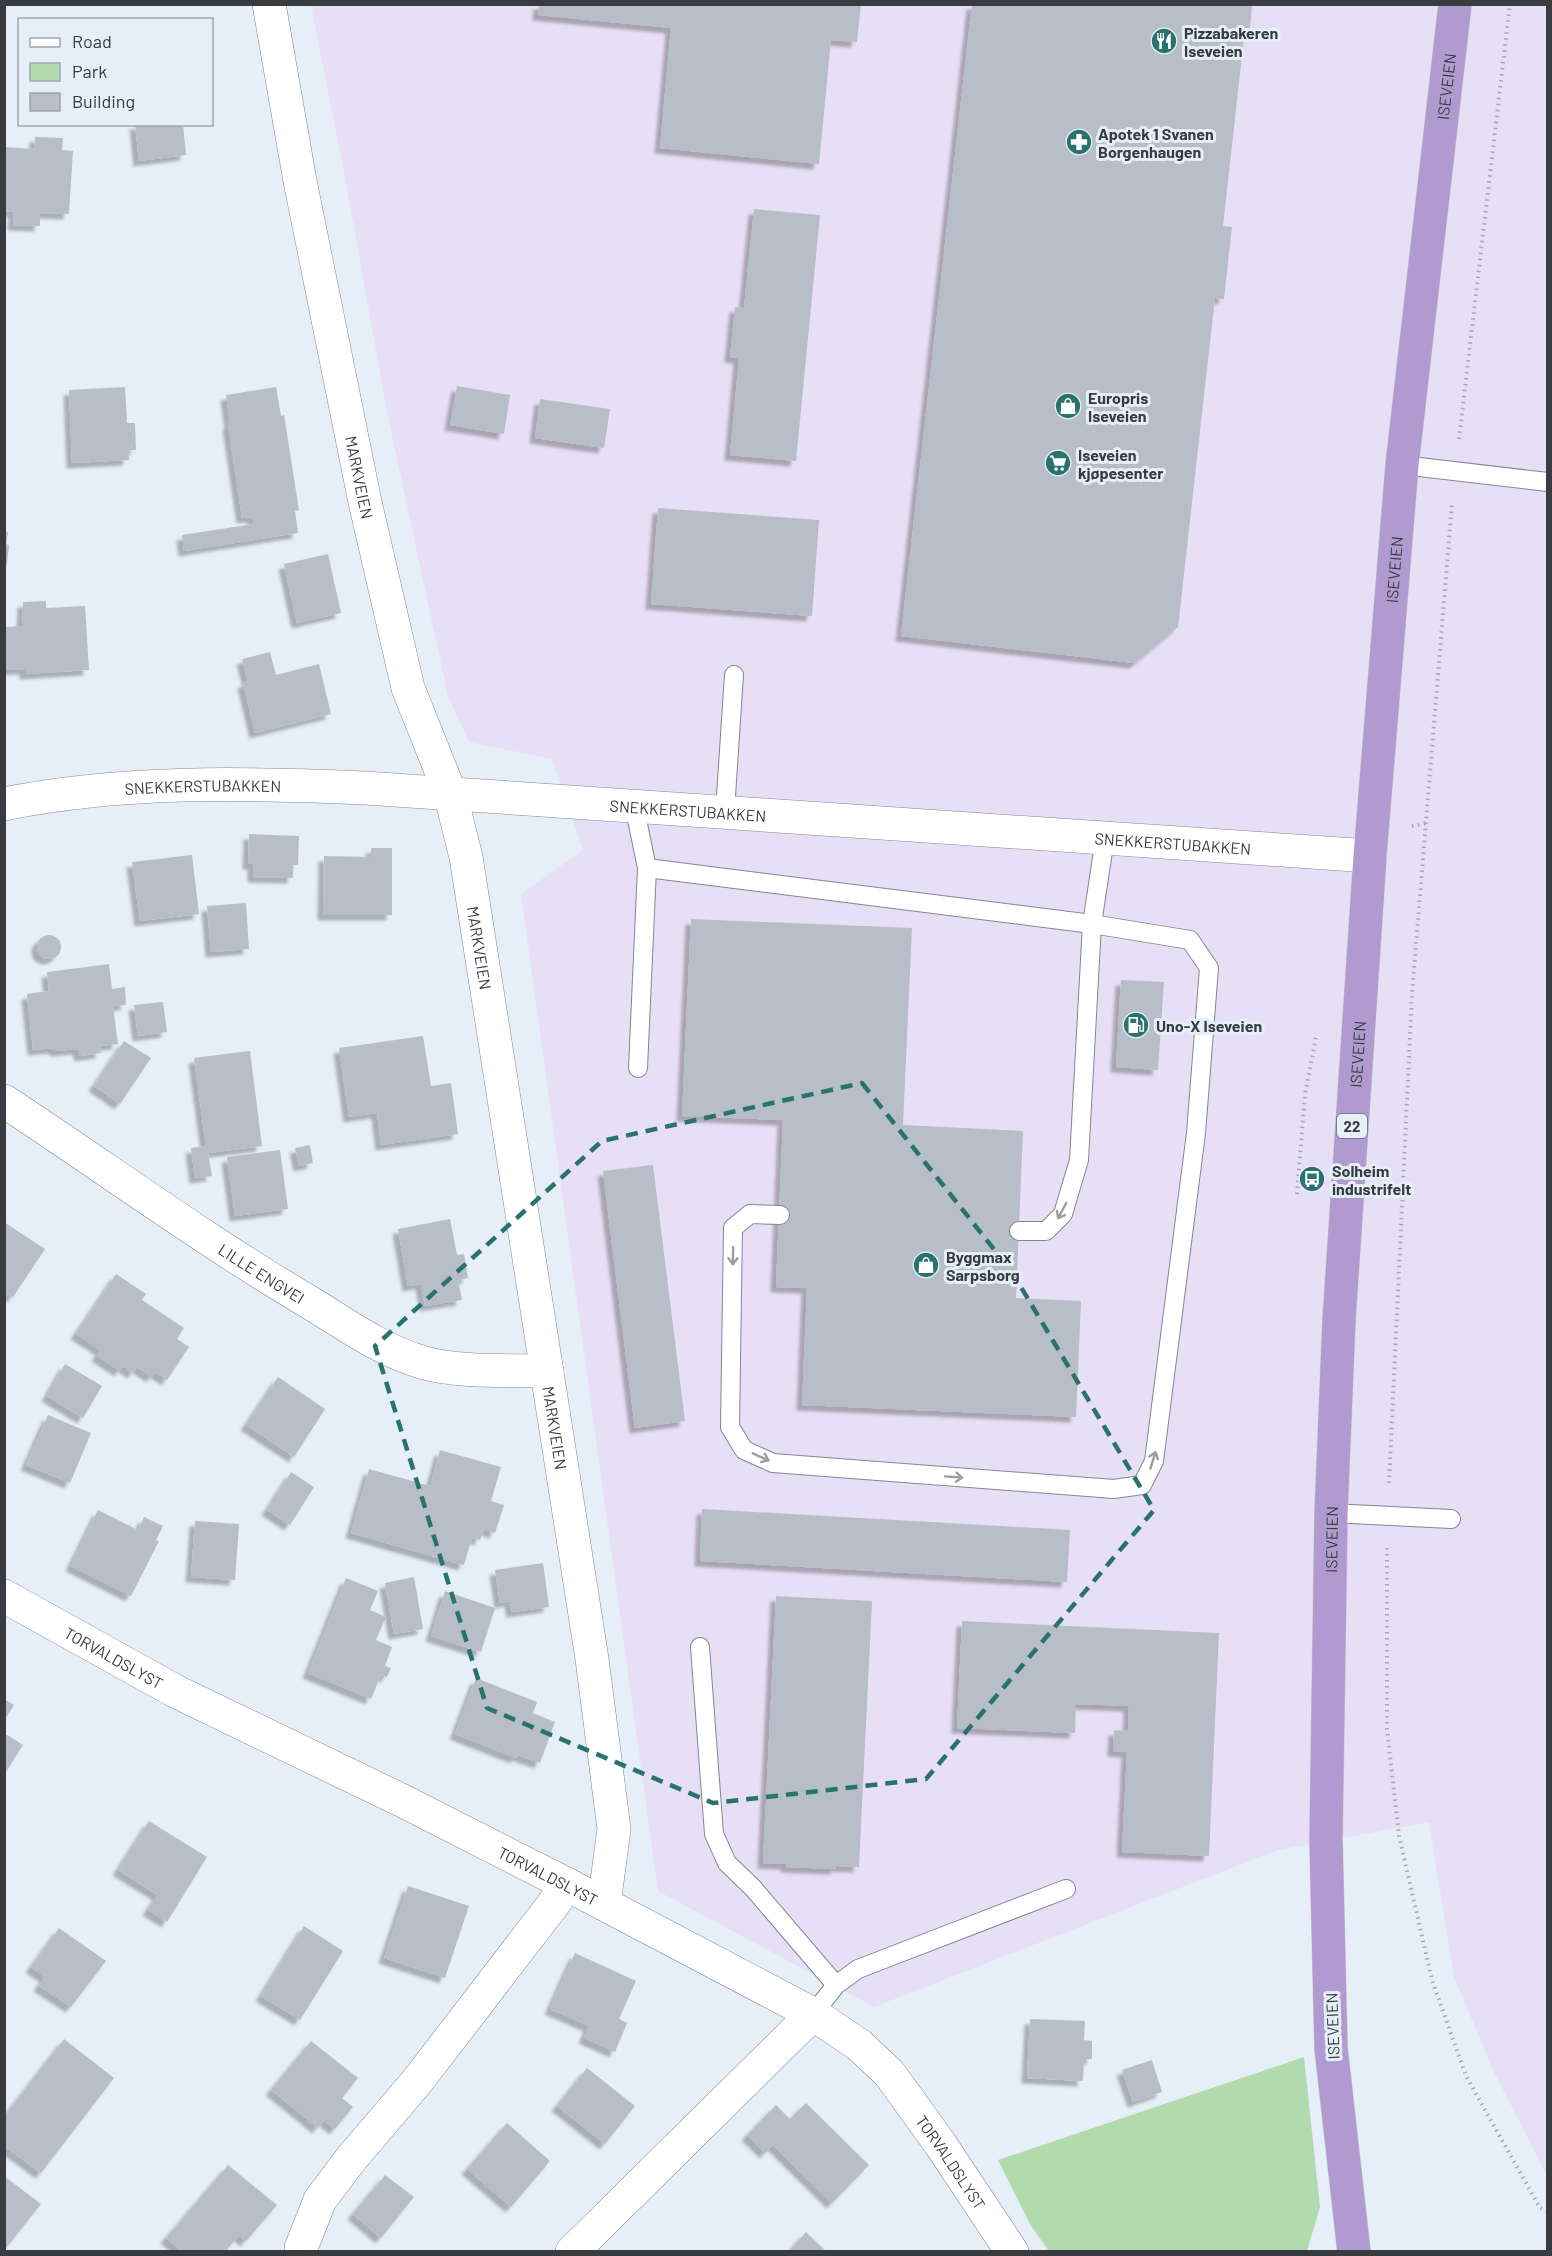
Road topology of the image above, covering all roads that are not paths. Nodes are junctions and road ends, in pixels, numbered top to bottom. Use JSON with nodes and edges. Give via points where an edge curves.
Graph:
{"nodes":[{"id":1,"x":269,"y":4,"type":"edge"},
{"id":2,"x":1455,"y":4,"type":"edge"},
{"id":3,"x":1402,"y":465,"type":"junction"},
{"id":4,"x":1548,"y":482,"type":"edge"},
{"id":5,"x":734,"y":675,"type":"dead end"},
{"id":6,"x":450,"y":794,"type":"junction"},
{"id":7,"x":4,"y":804,"type":"edge"},
{"id":8,"x":634,"y":805,"type":"junction"},
{"id":9,"x":725,"y":811,"type":"junction"},
{"id":10,"x":1105,"y":838,"type":"junction"},
{"id":11,"x":1370,"y":856,"type":"junction"},
{"id":12,"x":647,"y":868,"type":"junction"},
{"id":13,"x":1092,"y":924,"type":"junction"},
{"id":14,"x":638,"y":1068,"type":"dead end"},
{"id":15,"x":4,"y":1101,"type":"edge"},
{"id":16,"x":780,"y":1215,"type":"dead end"},
{"id":17,"x":1019,"y":1231,"type":"dead end"},
{"id":18,"x":548,"y":1371,"type":"junction"},
{"id":19,"x":1331,"y":1513,"type":"junction"},
{"id":20,"x":1452,"y":1519,"type":"dead end"},
{"id":21,"x":4,"y":1596,"type":"edge"},
{"id":22,"x":700,"y":1647,"type":"dead end"},
{"id":23,"x":568,"y":1885,"type":"junction"},
{"id":24,"x":1066,"y":1889,"type":"dead end"},
{"id":25,"x":604,"y":1904,"type":"junction"},
{"id":26,"x":836,"y":1985,"type":"junction"},
{"id":27,"x":813,"y":2014,"type":"junction"},
{"id":28,"x":302,"y":2252,"type":"edge"},
{"id":29,"x":573,"y":2252,"type":"edge"},
{"id":30,"x":1012,"y":2252,"type":"edge"},
{"id":31,"x":1354,"y":2252,"type":"edge"}],
"edges":[{"from":1,"to":6,"type":"street","name":"MARKVEIEN","via":[[300,180],[378,560],[408,688]]},
{"from":2,"to":3,"type":"highway","name":"ISEVEIEN","number":"22"},
{"from":3,"to":4,"type":"lane"},
{"from":3,"to":11,"type":"highway","name":"ISEVEIEN","number":"22"},
{"from":5,"to":9,"type":"lane"},
{"from":6,"to":7,"type":"street","name":"SNEKKERSTUBAKKEN","via":[[294,785],[139,787]]},
{"from":6,"to":8,"type":"street","name":"SNEKKERSTUBAKKEN"},
{"from":6,"to":18,"type":"street","name":"MARKVEIEN","via":[[466,857]]},
{"from":8,"to":9,"type":"street","name":"SNEKKERSTUBAKKEN"},
{"from":8,"to":12,"type":"lane"},
{"from":9,"to":10,"type":"street","name":"SNEKKERSTUBAKKEN"},
{"from":10,"to":11,"type":"street","name":"SNEKKERSTUBAKKEN"},
{"from":10,"to":13,"type":"lane"},
{"from":11,"to":19,"type":"highway","name":"ISEVEIEN","number":"22"},
{"from":12,"to":13,"type":"lane"},
{"from":12,"to":14,"type":"lane"},
{"from":16,"to":13,"type":"lane","one_way":true,"via":[[750,1214],[734,1228],[730,1427],[744,1450],[773,1463],[1114,1489],[1142,1485],[1155,1461],[1196,1133],[1209,968],[1190,940]]},
{"from":13,"to":17,"type":"lane","one_way":true,"via":[[1079,1160],[1063,1214],[1046,1231]]},
{"from":15,"to":18,"type":"street","name":"LILLE ENGVEI","via":[[242,1262],[395,1353],[455,1367]]},
{"from":18,"to":25,"type":"street","name":"MARKVEIEN","via":[[614,1829]]},
{"from":19,"to":20,"type":"lane"},
{"from":19,"to":31,"type":"highway","name":"ISEVEIEN","number":"22","via":[[1326,1840],[1331,2048]]},
{"from":21,"to":23,"type":"street","name":"TORVALDSLYST","via":[[175,1691]]},
{"from":22,"to":26,"type":"lane","via":[[714,1834],[727,1863]]},
{"from":23,"to":25,"type":"street","name":"TORVALDSLYST"},
{"from":23,"to":28,"type":"street","via":[[320,2200]]},
{"from":24,"to":26,"type":"lane","via":[[858,1969]]},
{"from":25,"to":27,"type":"street","name":"TORVALDSLYST"},
{"from":26,"to":27,"type":"lane"},
{"from":27,"to":29,"type":"street"},
{"from":27,"to":30,"type":"street","name":"TORVALDSLYST","via":[[858,2045],[889,2073]]}]}
